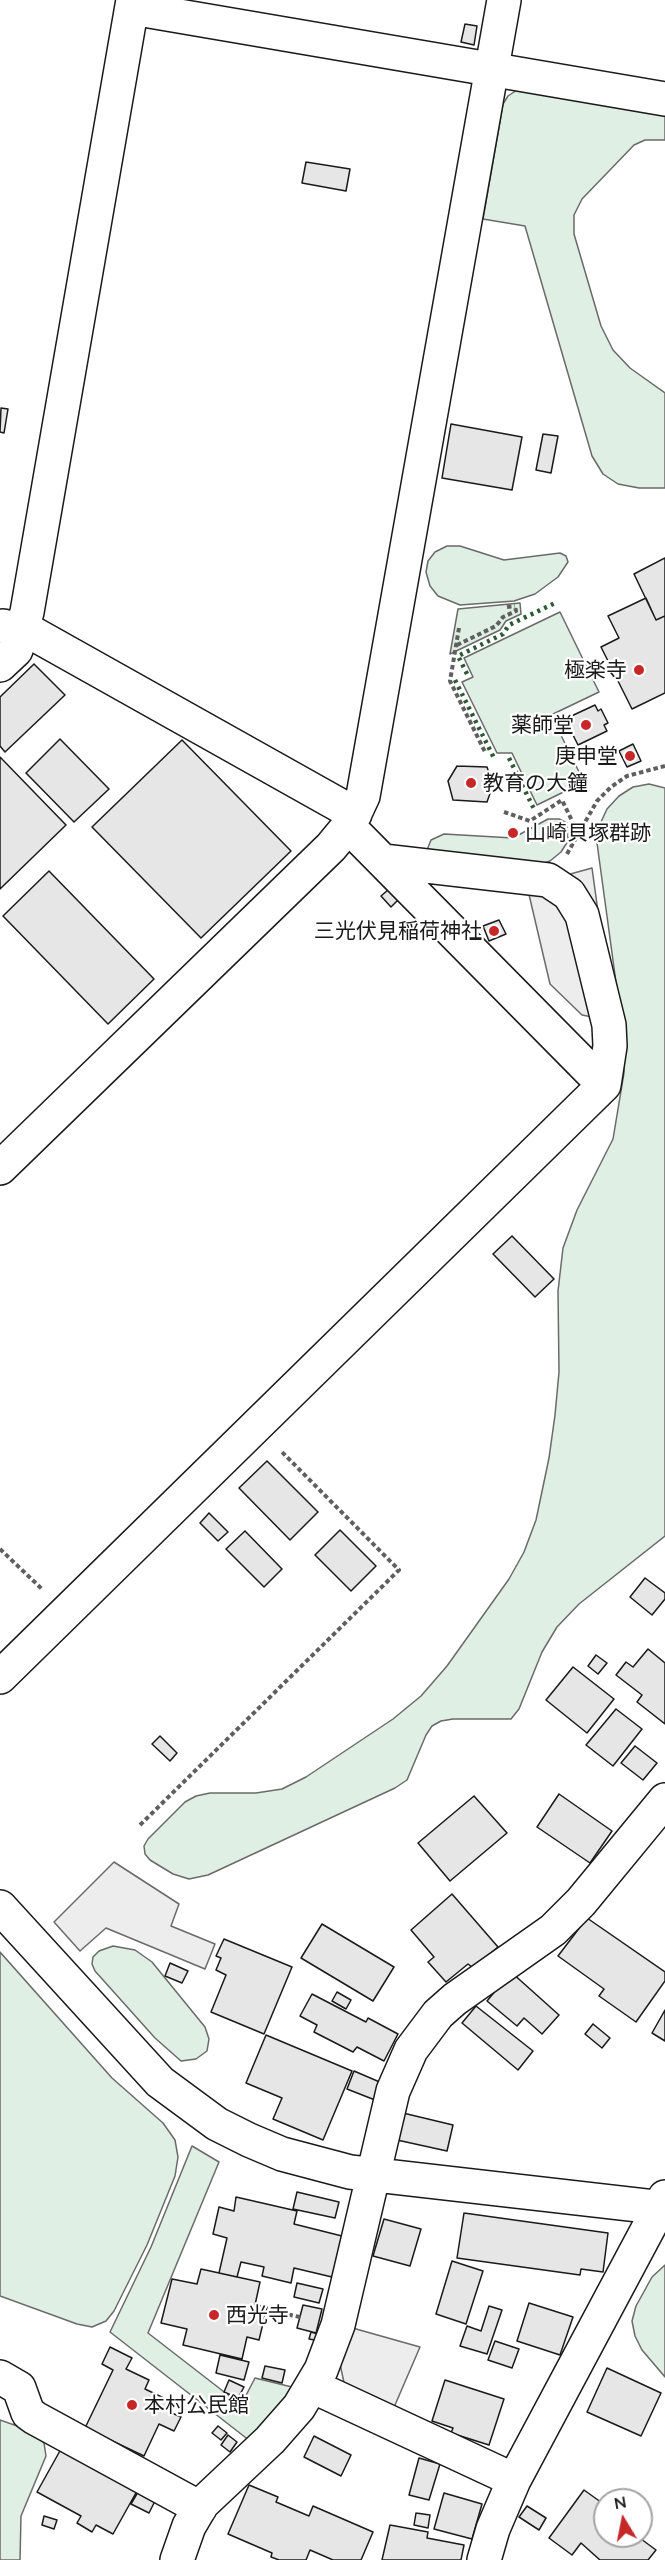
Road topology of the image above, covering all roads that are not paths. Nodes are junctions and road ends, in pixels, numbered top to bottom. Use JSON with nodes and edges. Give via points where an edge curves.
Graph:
{"nodes":[{"id":1,"x":504,"y":0,"type":"edge"},
{"id":2,"x":132,"y":4,"type":"edge"},
{"id":3,"x":492,"y":69,"type":"junction"},
{"id":4,"x":665,"y":99,"type":"edge"},
{"id":5,"x":11,"y":628,"type":"edge"},
{"id":6,"x":0,"y":665,"type":"edge"},
{"id":7,"x":352,"y":820,"type":"junction"},
{"id":8,"x":383,"y":861,"type":"junction"},
{"id":9,"x":604,"y":1085,"type":"junction"},
{"id":10,"x":0,"y":1168,"type":"edge"},
{"id":11,"x":0,"y":1677,"type":"edge"},
{"id":12,"x":665,"y":1800,"type":"edge"},
{"id":13,"x":0,"y":1907,"type":"edge"},
{"id":14,"x":375,"y":2175,"type":"junction"},
{"id":15,"x":663,"y":2204,"type":"edge"},
{"id":16,"x":0,"y":2377,"type":"edge"},
{"id":17,"x":312,"y":2386,"type":"junction"},
{"id":18,"x":513,"y":2480,"type":"junction"},
{"id":19,"x":200,"y":2508,"type":"junction"},
{"id":20,"x":177,"y":2560,"type":"edge"},
{"id":21,"x":484,"y":2560,"type":"edge"}],
"edges":[{"from":1,"to":3,"type":"street"},
{"from":2,"to":3,"type":"street"},
{"from":2,"to":5,"type":"street","via":[[31,591]]},
{"from":3,"to":4,"type":"street"},
{"from":3,"to":7,"type":"street","via":[[369,767],[363,796]]},
{"from":5,"to":6,"type":"street","via":[[16,650]]},
{"from":5,"to":7,"type":"street","via":[[34,634]]},
{"from":7,"to":8,"type":"street"},
{"from":7,"to":10,"type":"street","via":[[331,847]]},
{"from":8,"to":9,"type":"street"},
{"from":8,"to":9,"type":"street","via":[[551,882],[569,894],[582,915],[609,1025]]},
{"from":9,"to":11,"type":"street"},
{"from":12,"to":14,"type":"street","via":[[553,1930],[455,1999],[423,2032],[400,2070]]},
{"from":13,"to":14,"type":"street","via":[[135,2057],[188,2104],[217,2124],[282,2154]]},
{"from":14,"to":15,"type":"street"},
{"from":14,"to":17,"type":"street","via":[[336,2329]]},
{"from":15,"to":18,"type":"street"},
{"from":16,"to":19,"type":"street","via":[[20,2388],[28,2413],[35,2418]]},
{"from":17,"to":18,"type":"street"},
{"from":17,"to":19,"type":"street","via":[[270,2440]]},
{"from":18,"to":21,"type":"street"},
{"from":19,"to":20,"type":"street"}]}
